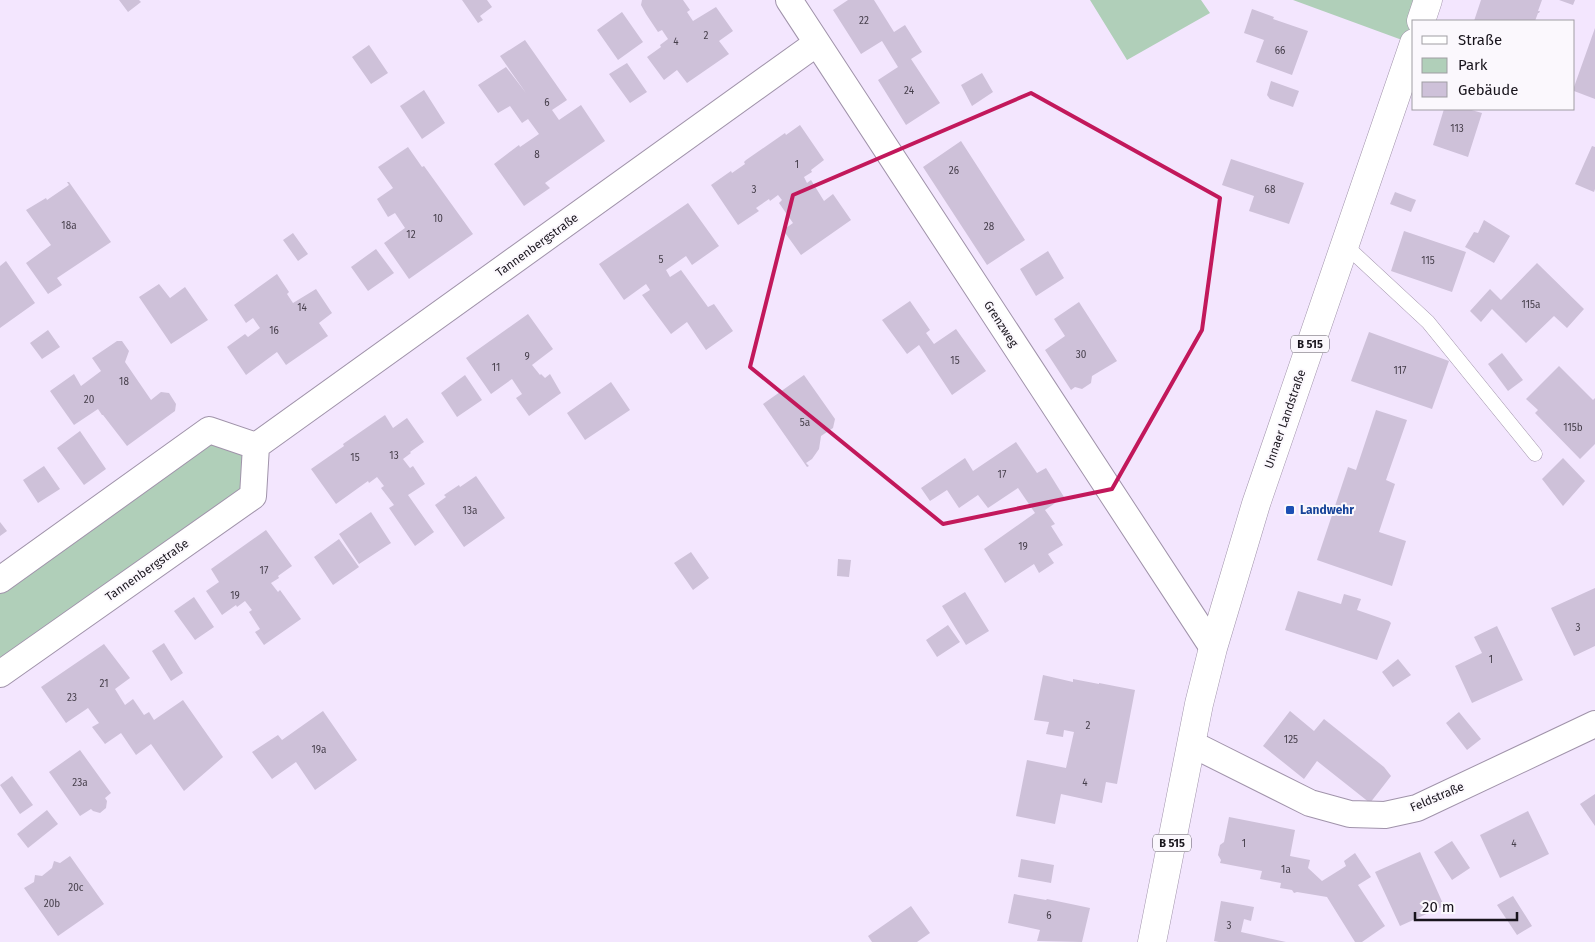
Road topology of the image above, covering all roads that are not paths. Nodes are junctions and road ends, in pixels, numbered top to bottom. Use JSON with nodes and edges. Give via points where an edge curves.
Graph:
{"nodes":[{"id":1,"x":789,"y":0,"type":"edge"},
{"id":2,"x":1428,"y":0,"type":"edge"},
{"id":3,"x":1421,"y":20,"type":"edge"},
{"id":4,"x":817,"y":43,"type":"junction"},
{"id":5,"x":1412,"y":48,"type":"edge"},
{"id":6,"x":1344,"y":244,"type":"junction"},
{"id":7,"x":256,"y":446,"type":"junction"},
{"id":8,"x":1535,"y":454,"type":"dead end"},
{"id":9,"x":0,"y":580,"type":"edge"},
{"id":10,"x":1213,"y":648,"type":"junction"},
{"id":11,"x":0,"y":674,"type":"edge"},
{"id":12,"x":1595,"y":724,"type":"edge"},
{"id":13,"x":1192,"y":744,"type":"junction"},
{"id":14,"x":1152,"y":942,"type":"edge"}],
"edges":[{"from":1,"to":4,"type":"street","name":"Grenzweg"},
{"from":2,"to":3,"type":"main road"},
{"from":4,"to":7,"type":"street","name":"Tannenbergstraße"},
{"from":4,"to":10,"type":"street","name":"Grenzweg"},
{"from":5,"to":6,"type":"main road","name":"Unnaer Landstraße","number":"B 515"},
{"from":6,"to":8,"type":"lane","via":[[1428,322]]},
{"from":6,"to":10,"type":"main road","name":"Unnaer Landstraße","number":"B 515","via":[[1256,504]]},
{"from":7,"to":9,"type":"street","via":[[209,430]]},
{"from":7,"to":11,"type":"street","name":"Tannenbergstraße","via":[[253,496]]},
{"from":10,"to":13,"type":"main road","name":"Unnaer Landstraße","number":"B 515"},
{"from":12,"to":13,"type":"street","name":"Feldstraße","via":[[1418,808],[1385,814],[1350,814],[1310,803]]},
{"from":13,"to":14,"type":"main road","number":"B 515"}]}
